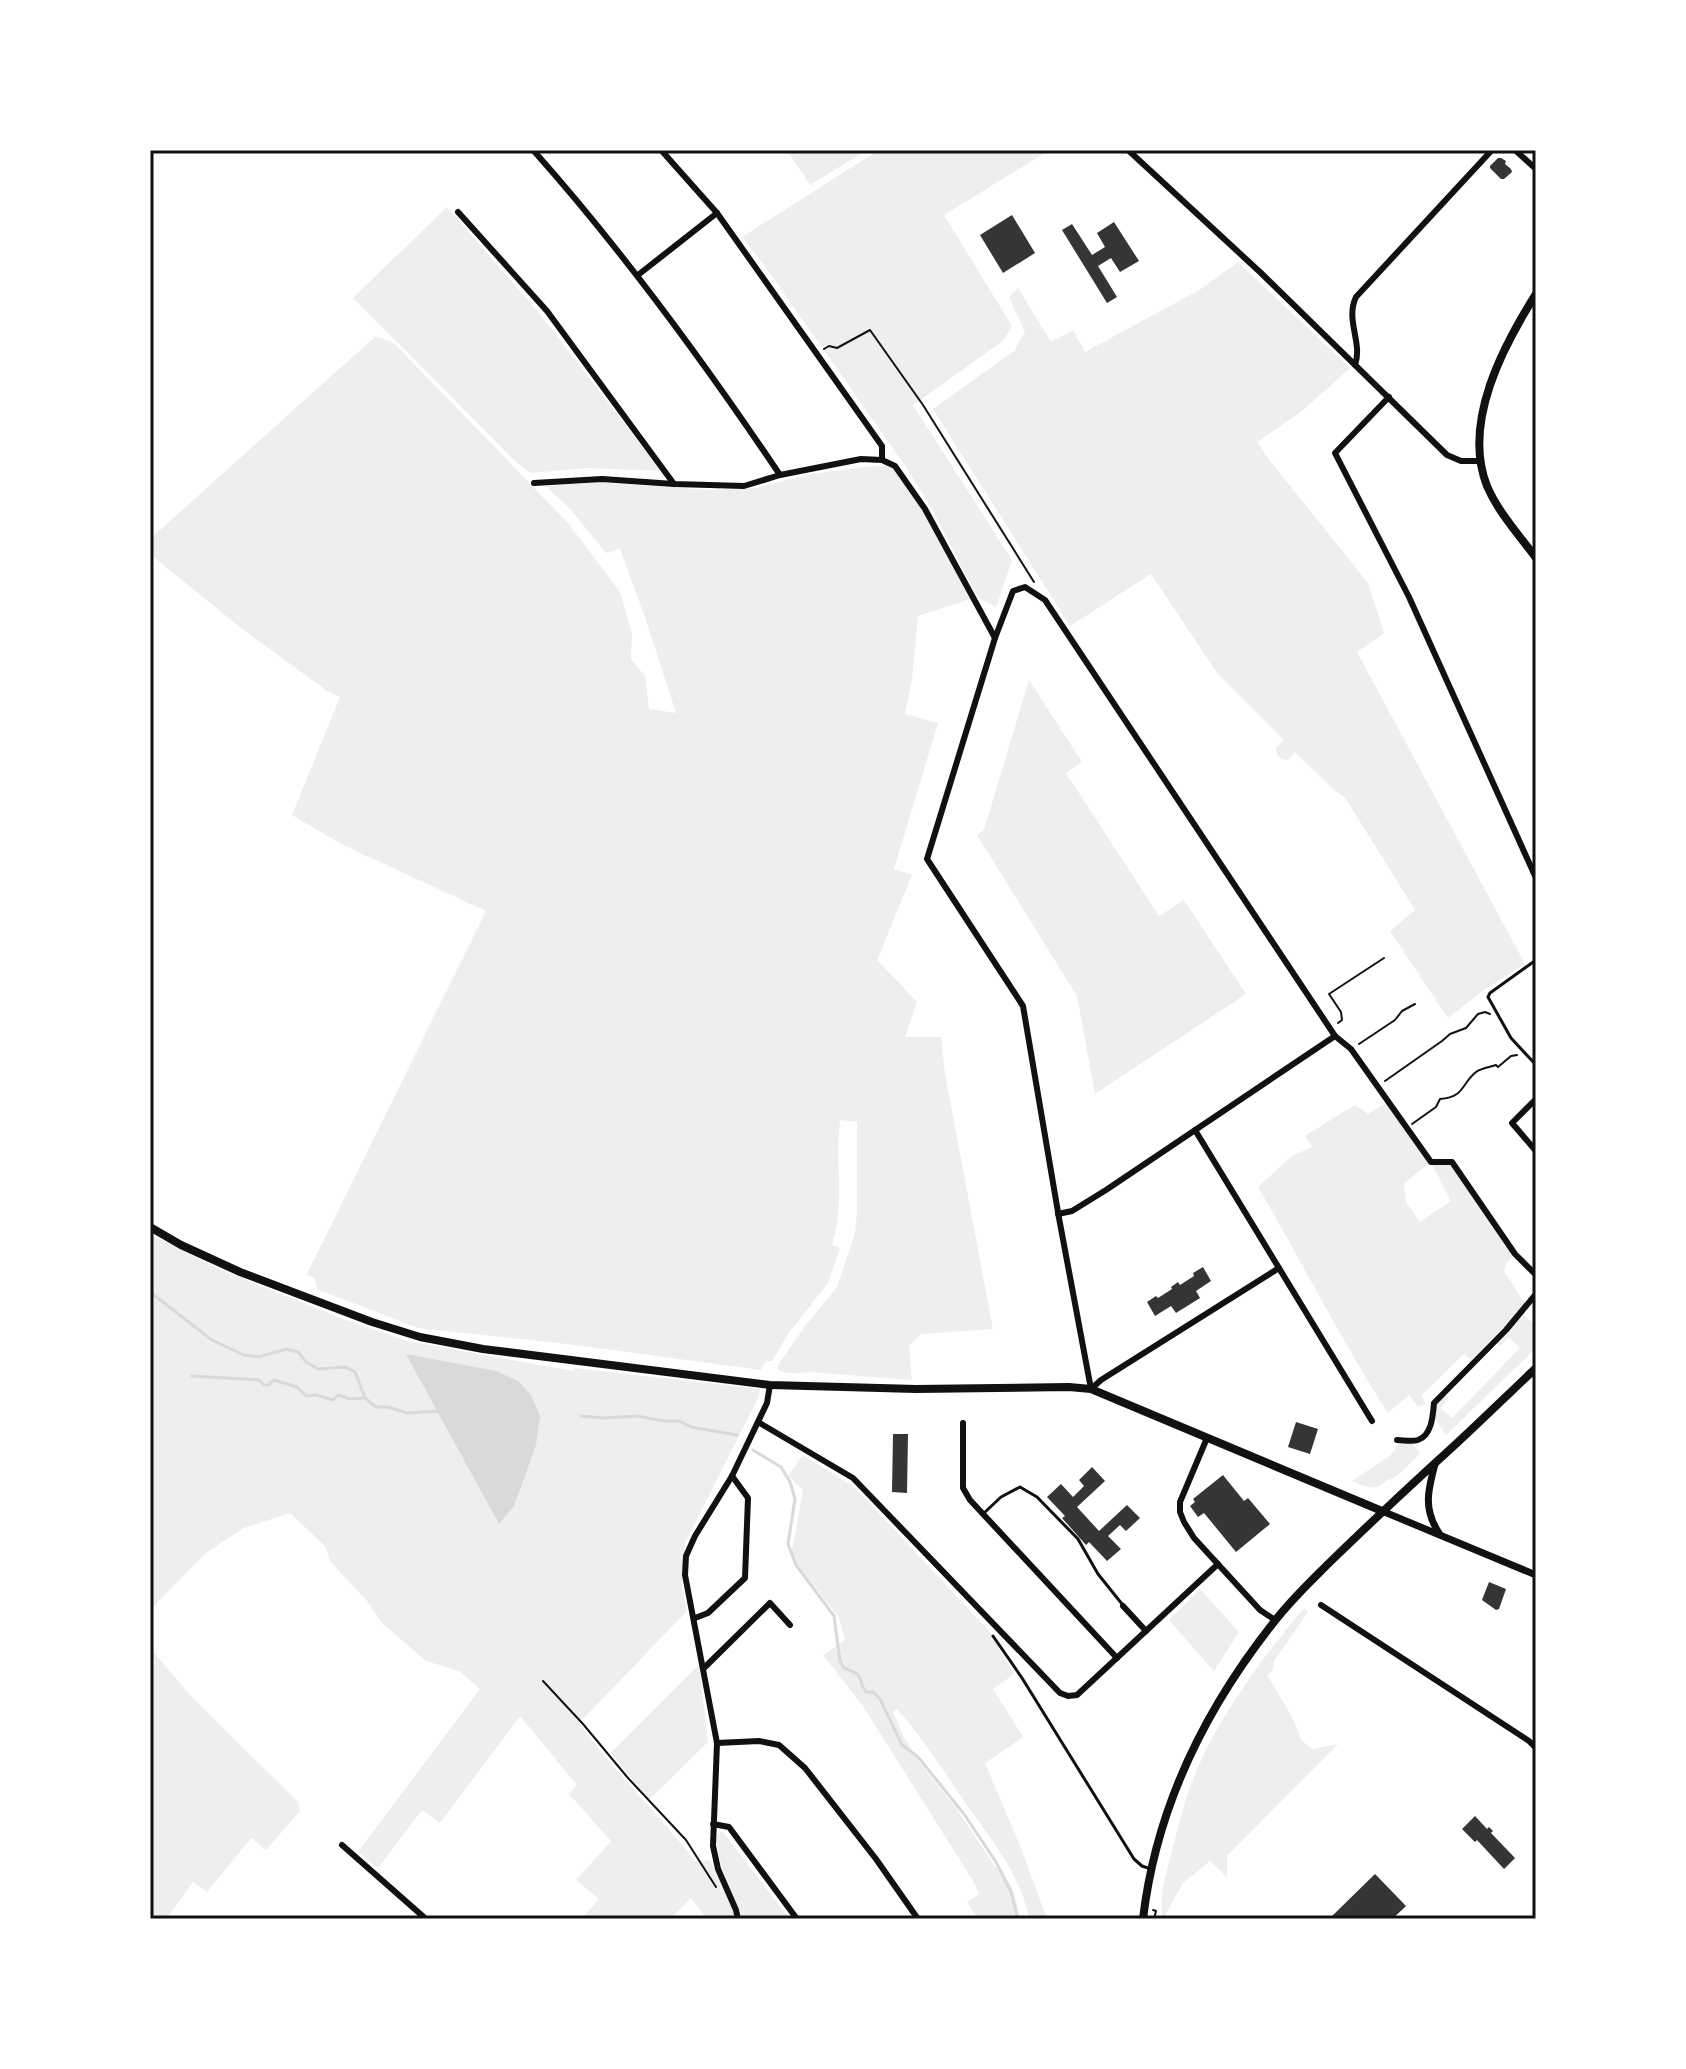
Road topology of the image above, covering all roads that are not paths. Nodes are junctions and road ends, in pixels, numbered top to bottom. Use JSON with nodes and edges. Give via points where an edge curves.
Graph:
{"nodes":[{"id":1,"x":533,"y":150,"type":"edge"},
{"id":2,"x":661,"y":150,"type":"edge"},
{"id":3,"x":1128,"y":150,"type":"edge"},
{"id":4,"x":1492,"y":150,"type":"edge"},
{"id":5,"x":1515,"y":150,"type":"edge"},
{"id":6,"x":1536,"y":169,"type":"edge"},
{"id":7,"x":458,"y":212,"type":"dead end"},
{"id":8,"x":717,"y":213,"type":"junction"},
{"id":9,"x":638,"y":275,"type":"junction"},
{"id":10,"x":1536,"y":294,"type":"edge"},
{"id":11,"x":1355,"y":365,"type":"junction"},
{"id":12,"x":1389,"y":397,"type":"junction"},
{"id":13,"x":882,"y":460,"type":"junction"},
{"id":14,"x":1480,"y":461,"type":"junction"},
{"id":15,"x":780,"y":475,"type":"junction"},
{"id":16,"x":534,"y":483,"type":"dead end"},
{"id":17,"x":674,"y":484,"type":"junction"},
{"id":18,"x":1536,"y":558,"type":"edge"},
{"id":19,"x":995,"y":638,"type":"junction"},
{"id":20,"x":1536,"y":878,"type":"edge"},
{"id":21,"x":1536,"y":960,"type":"edge"},
{"id":22,"x":1335,"y":1036,"type":"junction"},
{"id":23,"x":1536,"y":1065,"type":"edge"},
{"id":24,"x":1536,"y":1099,"type":"edge"},
{"id":25,"x":1195,"y":1130,"type":"junction"},
{"id":26,"x":1536,"y":1151,"type":"edge"},
{"id":27,"x":1058,"y":1214,"type":"junction"},
{"id":28,"x":150,"y":1227,"type":"edge"},
{"id":29,"x":1279,"y":1268,"type":"junction"},
{"id":30,"x":1536,"y":1275,"type":"edge"},
{"id":31,"x":1536,"y":1294,"type":"edge"},
{"id":32,"x":1536,"y":1368,"type":"edge"},
{"id":33,"x":770,"y":1385,"type":"junction"},
{"id":34,"x":1091,"y":1389,"type":"junction"},
{"id":35,"x":1372,"y":1421,"type":"dead end"},
{"id":36,"x":758,"y":1422,"type":"junction"},
{"id":37,"x":963,"y":1423,"type":"dead end"},
{"id":38,"x":1207,"y":1438,"type":"junction"},
{"id":39,"x":1397,"y":1440,"type":"dead end"},
{"id":40,"x":1435,"y":1464,"type":"junction"},
{"id":41,"x":732,"y":1476,"type":"junction"},
{"id":42,"x":1382,"y":1511,"type":"junction"},
{"id":43,"x":983,"y":1514,"type":"junction"},
{"id":44,"x":1440,"y":1535,"type":"junction"},
{"id":45,"x":1218,"y":1564,"type":"junction"},
{"id":46,"x":1536,"y":1575,"type":"edge"},
{"id":47,"x":1321,"y":1605,"type":"dead end"},
{"id":48,"x":1123,"y":1606,"type":"joint"},
{"id":49,"x":695,"y":1618,"type":"junction"},
{"id":50,"x":1275,"y":1620,"type":"junction"},
{"id":51,"x":790,"y":1625,"type":"dead end"},
{"id":52,"x":1146,"y":1631,"type":"junction"},
{"id":53,"x":993,"y":1636,"type":"dead end"},
{"id":54,"x":1117,"y":1658,"type":"junction"},
{"id":55,"x":704,"y":1668,"type":"junction"},
{"id":56,"x":1536,"y":1734,"type":"edge"},
{"id":57,"x":1529,"y":1741,"type":"junction"},
{"id":58,"x":717,"y":1743,"type":"junction"},
{"id":59,"x":1536,"y":1748,"type":"edge"},
{"id":60,"x":713,"y":1824,"type":"junction"},
{"id":61,"x":342,"y":1845,"type":"dead end"},
{"id":62,"x":1151,"y":1869,"type":"junction"},
{"id":63,"x":426,"y":1919,"type":"edge"},
{"id":64,"x":738,"y":1919,"type":"edge"},
{"id":65,"x":797,"y":1919,"type":"edge"},
{"id":66,"x":918,"y":1919,"type":"edge"},
{"id":67,"x":1143,"y":1919,"type":"edge"}],
"edges":[{"from":1,"to":9,"type":"street"},
{"from":2,"to":8,"type":"street"},
{"from":3,"to":11,"type":"street"},
{"from":4,"to":11,"type":"street","via":[[1356,297],[1351,315]]},
{"from":5,"to":6,"type":"street"},
{"from":7,"to":17,"type":"street","via":[[547,311]]},
{"from":8,"to":9,"type":"street"},
{"from":8,"to":13,"type":"street","via":[[882,446]]},
{"from":9,"to":15,"type":"street"},
{"from":10,"to":14,"type":"main road","via":[[1513,330],[1488,392],[1479,432]]},
{"from":11,"to":12,"type":"street"},
{"from":12,"to":14,"type":"street","via":[[1452,458]]},
{"from":12,"to":20,"type":"street","via":[[1335,453],[1404,585]]},
{"from":13,"to":15,"type":"street","via":[[861,459]]},
{"from":13,"to":19,"type":"street","via":[[895,466],[925,509]]},
{"from":14,"to":18,"type":"main road","via":[[1494,501]]},
{"from":15,"to":17,"type":"street","via":[[744,486]]},
{"from":16,"to":17,"type":"street","via":[[602,479]]},
{"from":19,"to":22,"type":"street","via":[[1013,591],[1025,587],[1045,600]]},
{"from":19,"to":27,"type":"street","via":[[927,859],[1023,1006]]},
{"from":21,"to":23,"type":"lane","via":[[1488,997],[1511,1038]]},
{"from":22,"to":25,"type":"street"},
{"from":22,"to":30,"type":"street","via":[[1351,1049],[1431,1162],[1452,1162],[1515,1254]]},
{"from":24,"to":26,"type":"street","via":[[1512,1123]]},
{"from":25,"to":27,"type":"street","via":[[1072,1211]]},
{"from":25,"to":29,"type":"street"},
{"from":27,"to":34,"type":"street"},
{"from":28,"to":33,"type":"main road","via":[[240,1272],[420,1337]]},
{"from":29,"to":34,"type":"street"},
{"from":29,"to":35,"type":"street"},
{"from":31,"to":39,"type":"street","via":[[1434,1403],[1428,1433],[1419,1440]]},
{"from":32,"to":40,"type":"main road"},
{"from":33,"to":34,"type":"main road"},
{"from":33,"to":36,"type":"street"},
{"from":34,"to":38,"type":"main road"},
{"from":36,"to":41,"type":"street"},
{"from":36,"to":54,"type":"street","via":[[853,1478],[1060,1693],[1077,1695]]},
{"from":37,"to":43,"type":"street","via":[[963,1488]]},
{"from":38,"to":42,"type":"main road"},
{"from":38,"to":45,"type":"street","via":[[1180,1512],[1194,1538]]},
{"from":40,"to":42,"type":"main road"},
{"from":40,"to":44,"type":"street","via":[[1427,1508]]},
{"from":41,"to":49,"type":"street","via":[[686,1556]]},
{"from":41,"to":49,"type":"street","via":[[748,1498],[745,1578],[708,1613]]},
{"from":42,"to":44,"type":"street"},
{"from":42,"to":50,"type":"main road"},
{"from":43,"to":48,"type":"lane","via":[[1020,1487],[1037,1497],[1078,1539]]},
{"from":43,"to":54,"type":"street"},
{"from":44,"to":46,"type":"street"},
{"from":45,"to":50,"type":"street"},
{"from":45,"to":52,"type":"street"},
{"from":47,"to":57,"type":"street"},
{"from":48,"to":52,"type":"street"},
{"from":49,"to":55,"type":"street"},
{"from":50,"to":62,"type":"main road","via":[[1213,1709],[1187,1761]]},
{"from":51,"to":55,"type":"street","via":[[770,1603]]},
{"from":52,"to":54,"type":"street"},
{"from":53,"to":62,"type":"lane","via":[[1134,1859]]},
{"from":55,"to":58,"type":"street"},
{"from":56,"to":57,"type":"street"},
{"from":57,"to":59,"type":"street"},
{"from":58,"to":60,"type":"street"},
{"from":58,"to":66,"type":"street","via":[[779,1745],[805,1768]]},
{"from":60,"to":64,"type":"street","via":[[718,1869]]},
{"from":60,"to":65,"type":"street","via":[[729,1827]]},
{"from":61,"to":63,"type":"street"},
{"from":62,"to":67,"type":"main road"}]}
